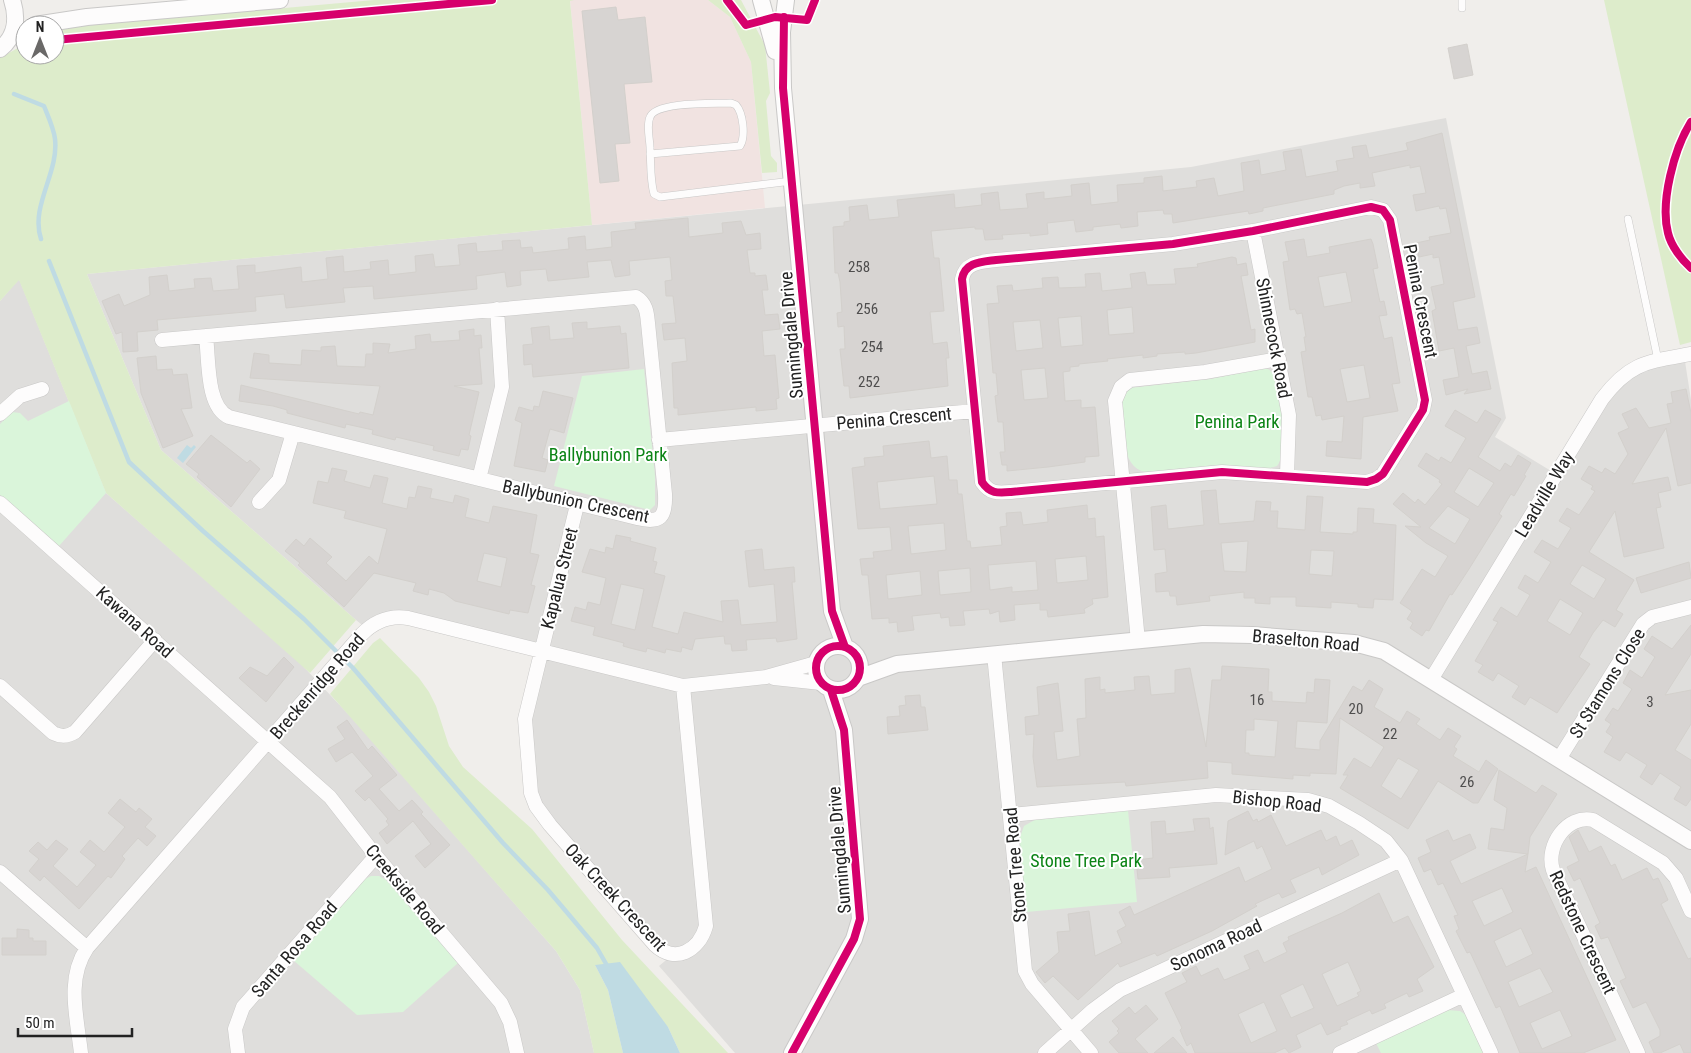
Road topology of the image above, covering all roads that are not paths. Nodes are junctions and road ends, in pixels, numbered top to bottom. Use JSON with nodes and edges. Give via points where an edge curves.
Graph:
{"nodes":[{"id":1,"x":12,"y":0,"type":"edge"},
{"id":2,"x":280,"y":0,"type":"edge"},
{"id":3,"x":761,"y":0,"type":"edge"},
{"id":4,"x":786,"y":0,"type":"edge"},
{"id":5,"x":15,"y":15,"type":"edge"},
{"id":6,"x":65,"y":20,"type":"edge"},
{"id":7,"x":15,"y":36,"type":"edge"},
{"id":8,"x":0,"y":49,"type":"edge"},
{"id":9,"x":783,"y":88,"type":"junction"},
{"id":10,"x":650,"y":154,"type":"junction"},
{"id":11,"x":792,"y":180,"type":"junction"},
{"id":12,"x":1628,"y":219,"type":"dead end"},
{"id":13,"x":1253,"y":231,"type":"junction"},
{"id":14,"x":497,"y":309,"type":"junction"},
{"id":15,"x":206,"y":336,"type":"junction"},
{"id":16,"x":162,"y":340,"type":"dead end"},
{"id":17,"x":1691,"y":354,"type":"edge"},
{"id":18,"x":1279,"y":359,"type":"junction"},
{"id":19,"x":1658,"y":360,"type":"junction"},
{"id":20,"x":42,"y":389,"type":"dead end"},
{"id":21,"x":974,"y":411,"type":"junction"},
{"id":22,"x":0,"y":414,"type":"edge"},
{"id":23,"x":815,"y":426,"type":"junction"},
{"id":24,"x":293,"y":433,"type":"junction"},
{"id":25,"x":660,"y":440,"type":"junction"},
{"id":26,"x":1287,"y":475,"type":"junction"},
{"id":27,"x":479,"y":479,"type":"junction"},
{"id":28,"x":1122,"y":480,"type":"junction"},
{"id":29,"x":259,"y":502,"type":"dead end"},
{"id":30,"x":0,"y":503,"type":"edge"},
{"id":31,"x":577,"y":505,"type":"junction"},
{"id":32,"x":1691,"y":607,"type":"edge"},
{"id":33,"x":832,"y":611,"type":"junction"},
{"id":34,"x":155,"y":640,"type":"junction"},
{"id":35,"x":1138,"y":641,"type":"junction"},
{"id":36,"x":541,"y":651,"type":"junction"},
{"id":37,"x":851,"y":651,"type":"junction"},
{"id":38,"x":994,"y":654,"type":"junction"},
{"id":39,"x":820,"y":657,"type":"junction"},
{"id":40,"x":897,"y":664,"type":"junction"},
{"id":41,"x":766,"y":677,"type":"junction"},
{"id":42,"x":1432,"y":678,"type":"junction"},
{"id":43,"x":855,"y":682,"type":"junction"},
{"id":44,"x":0,"y":686,"type":"edge"},
{"id":45,"x":683,"y":686,"type":"junction"},
{"id":46,"x":826,"y":686,"type":"junction"},
{"id":47,"x":844,"y":730,"type":"junction"},
{"id":48,"x":267,"y":743,"type":"junction"},
{"id":49,"x":1558,"y":759,"type":"junction"},
{"id":50,"x":1011,"y":815,"type":"junction"},
{"id":51,"x":1691,"y":841,"type":"edge"},
{"id":52,"x":376,"y":856,"type":"junction"},
{"id":53,"x":1401,"y":860,"type":"junction"},
{"id":54,"x":0,"y":872,"type":"edge"},
{"id":55,"x":1691,"y":911,"type":"edge"},
{"id":56,"x":87,"y":948,"type":"junction"},
{"id":57,"x":1464,"y":995,"type":"junction"},
{"id":58,"x":1071,"y":1030,"type":"junction"},
{"id":59,"x":81,"y":1053,"type":"edge"},
{"id":60,"x":238,"y":1053,"type":"edge"},
{"id":61,"x":517,"y":1053,"type":"edge"},
{"id":62,"x":792,"y":1053,"type":"edge"},
{"id":63,"x":1045,"y":1053,"type":"edge"},
{"id":64,"x":1091,"y":1053,"type":"edge"},
{"id":65,"x":1340,"y":1053,"type":"edge"},
{"id":66,"x":1491,"y":1053,"type":"edge"},
{"id":67,"x":1638,"y":1053,"type":"edge"}],
"edges":[{"from":1,"to":5,"type":"street"},
{"from":2,"to":6,"type":"street"},
{"from":3,"to":9,"type":"street","name":"Sunningdale Drive","via":[[772,33]]},
{"from":4,"to":9,"type":"street","name":"Sunningdale Drive","via":[[782,32]]},
{"from":7,"to":8,"type":"street"},
{"from":9,"to":11,"type":"street","name":"Sunningdale Drive"},
{"from":10,"to":10,"type":"lane","via":[[740,146],[743,139],[740,109],[731,103],[666,106],[650,117]]},
{"from":10,"to":11,"type":"lane","via":[[652,187],[654,194],[660,197]]},
{"from":11,"to":23,"type":"street","name":"Sunningdale Drive"},
{"from":12,"to":19,"type":"lane"},
{"from":13,"to":18,"type":"street","name":"Shinnecock Road"},
{"from":13,"to":21,"type":"street","name":"Penina Crescent","via":[[1173,244],[996,260],[969,266],[962,279]]},
{"from":13,"to":26,"type":"street","name":"Penina Crescent","via":[[1371,208],[1383,210],[1390,220],[1424,394],[1423,410],[1380,477],[1367,482]]},
{"from":14,"to":15,"type":"street","name":"Ballybunion Crescent"},
{"from":14,"to":25,"type":"street","name":"Ballybunion Crescent","via":[[630,296],[640,300],[646,308]]},
{"from":14,"to":27,"type":"street","via":[[502,387]]},
{"from":15,"to":16,"type":"street","name":"Ballybunion Crescent"},
{"from":15,"to":24,"type":"street","name":"Ballybunion Crescent","via":[[213,400],[219,411],[229,417]]},
{"from":17,"to":19,"type":"street","name":"Leadville Way"},
{"from":18,"to":26,"type":"street","name":"Shinnecock Road","via":[[1290,422]]},
{"from":18,"to":28,"type":"street","via":[[1125,383],[1115,402]]},
{"from":19,"to":42,"type":"street","name":"Leadville Way","via":[[1632,368],[1616,381],[1602,400]]},
{"from":20,"to":22,"type":"street","via":[[20,396]]},
{"from":21,"to":23,"type":"street","name":"Penina Crescent"},
{"from":21,"to":28,"type":"street","name":"Penina Crescent","via":[[982,482],[990,491],[1011,492]]},
{"from":23,"to":25,"type":"street","name":"Penina Crescent"},
{"from":23,"to":33,"type":"street","name":"Sunningdale Drive"},
{"from":24,"to":27,"type":"street","name":"Ballybunion Crescent"},
{"from":24,"to":29,"type":"street","via":[[278,480]]},
{"from":25,"to":31,"type":"street","name":"Ballybunion Crescent","via":[[666,507],[662,516],[648,521]]},
{"from":26,"to":28,"type":"street","name":"Penina Crescent","via":[[1222,472]]},
{"from":27,"to":31,"type":"street","name":"Ballybunion Crescent"},
{"from":28,"to":35,"type":"street"},
{"from":30,"to":34,"type":"street","name":"Kawana Road"},
{"from":31,"to":36,"type":"street","name":"Kapalua Street"},
{"from":32,"to":49,"type":"street","name":"St Stamons Close","via":[[1652,617],[1644,624]]},
{"from":33,"to":37,"type":"street","name":"Sunningdale Drive"},
{"from":33,"to":39,"type":"street","name":"Sunningdale Drive"},
{"from":34,"to":44,"type":"street","via":[[75,732],[68,736],[53,732]]},
{"from":34,"to":48,"type":"street","name":"Kawana Road"},
{"from":35,"to":38,"type":"street","name":"Braselton Road"},
{"from":35,"to":42,"type":"street","name":"Braselton Road","via":[[1233,634],[1365,644]]},
{"from":36,"to":45,"type":"street","name":"Breckenridge Road"},
{"from":36,"to":45,"type":"street","name":"Oak Creek Crescent","via":[[525,719],[530,782],[536,806],[655,945],[670,955],[682,954],[697,943],[706,926]]},
{"from":36,"to":48,"type":"street","name":"Breckenridge Road","via":[[404,617],[389,618],[376,623],[357,640]]},
{"from":37,"to":39,"type":"street","via":[[830,647]]},
{"from":37,"to":40,"type":"street","name":"Braselton Road"},
{"from":37,"to":43,"type":"street","via":[[860,670]]},
{"from":38,"to":40,"type":"street","name":"Braselton Road"},
{"from":38,"to":50,"type":"street","name":"Stone Tree Road"},
{"from":39,"to":41,"type":"street","name":"Breckenridge Road"},
{"from":39,"to":46,"type":"street","via":[[817,677]]},
{"from":40,"to":43,"type":"street","name":"Braselton Road"},
{"from":41,"to":45,"type":"street","name":"Breckenridge Road"},
{"from":41,"to":46,"type":"street","name":"Breckenridge Road"},
{"from":42,"to":49,"type":"street","name":"Braselton Road"},
{"from":43,"to":46,"type":"street","via":[[846,690]]},
{"from":43,"to":47,"type":"street","name":"Sunningdale Drive"},
{"from":46,"to":47,"type":"street","name":"Sunningdale Drive"},
{"from":47,"to":62,"type":"street","name":"Sunningdale Drive","via":[[860,919],[854,939]]},
{"from":48,"to":52,"type":"street","name":"Creekside Road","via":[[330,797]]},
{"from":48,"to":56,"type":"street","name":"Breckenridge Road"},
{"from":49,"to":51,"type":"street","name":"Braselton Road"},
{"from":50,"to":53,"type":"street","name":"Bishop Road","via":[[1216,795],[1308,800],[1329,806],[1359,823],[1386,841]]},
{"from":50,"to":58,"type":"street","name":"Stone Tree Road","via":[[1025,971]]},
{"from":52,"to":60,"type":"street","name":"Santa Rosa Road","via":[[243,1008],[235,1029]]},
{"from":52,"to":61,"type":"street","name":"Creekside Road","via":[[501,1003],[510,1022]]},
{"from":53,"to":57,"type":"street","name":"Bishop Road"},
{"from":53,"to":58,"type":"street","name":"Sonoma Road","via":[[1120,990]]},
{"from":54,"to":56,"type":"street"},
{"from":55,"to":67,"type":"street","name":"Redstone Crescent","via":[[1676,878],[1663,863],[1593,820],[1571,823],[1553,848],[1550,858],[1554,870]]},
{"from":56,"to":59,"type":"street","name":"Breckenridge Road","via":[[74,978]]},
{"from":57,"to":65,"type":"street"},
{"from":57,"to":66,"type":"street","name":"Bishop Road"},
{"from":58,"to":63,"type":"street","name":"Sonoma Road"},
{"from":58,"to":64,"type":"street","name":"Stone Tree Road"}]}
